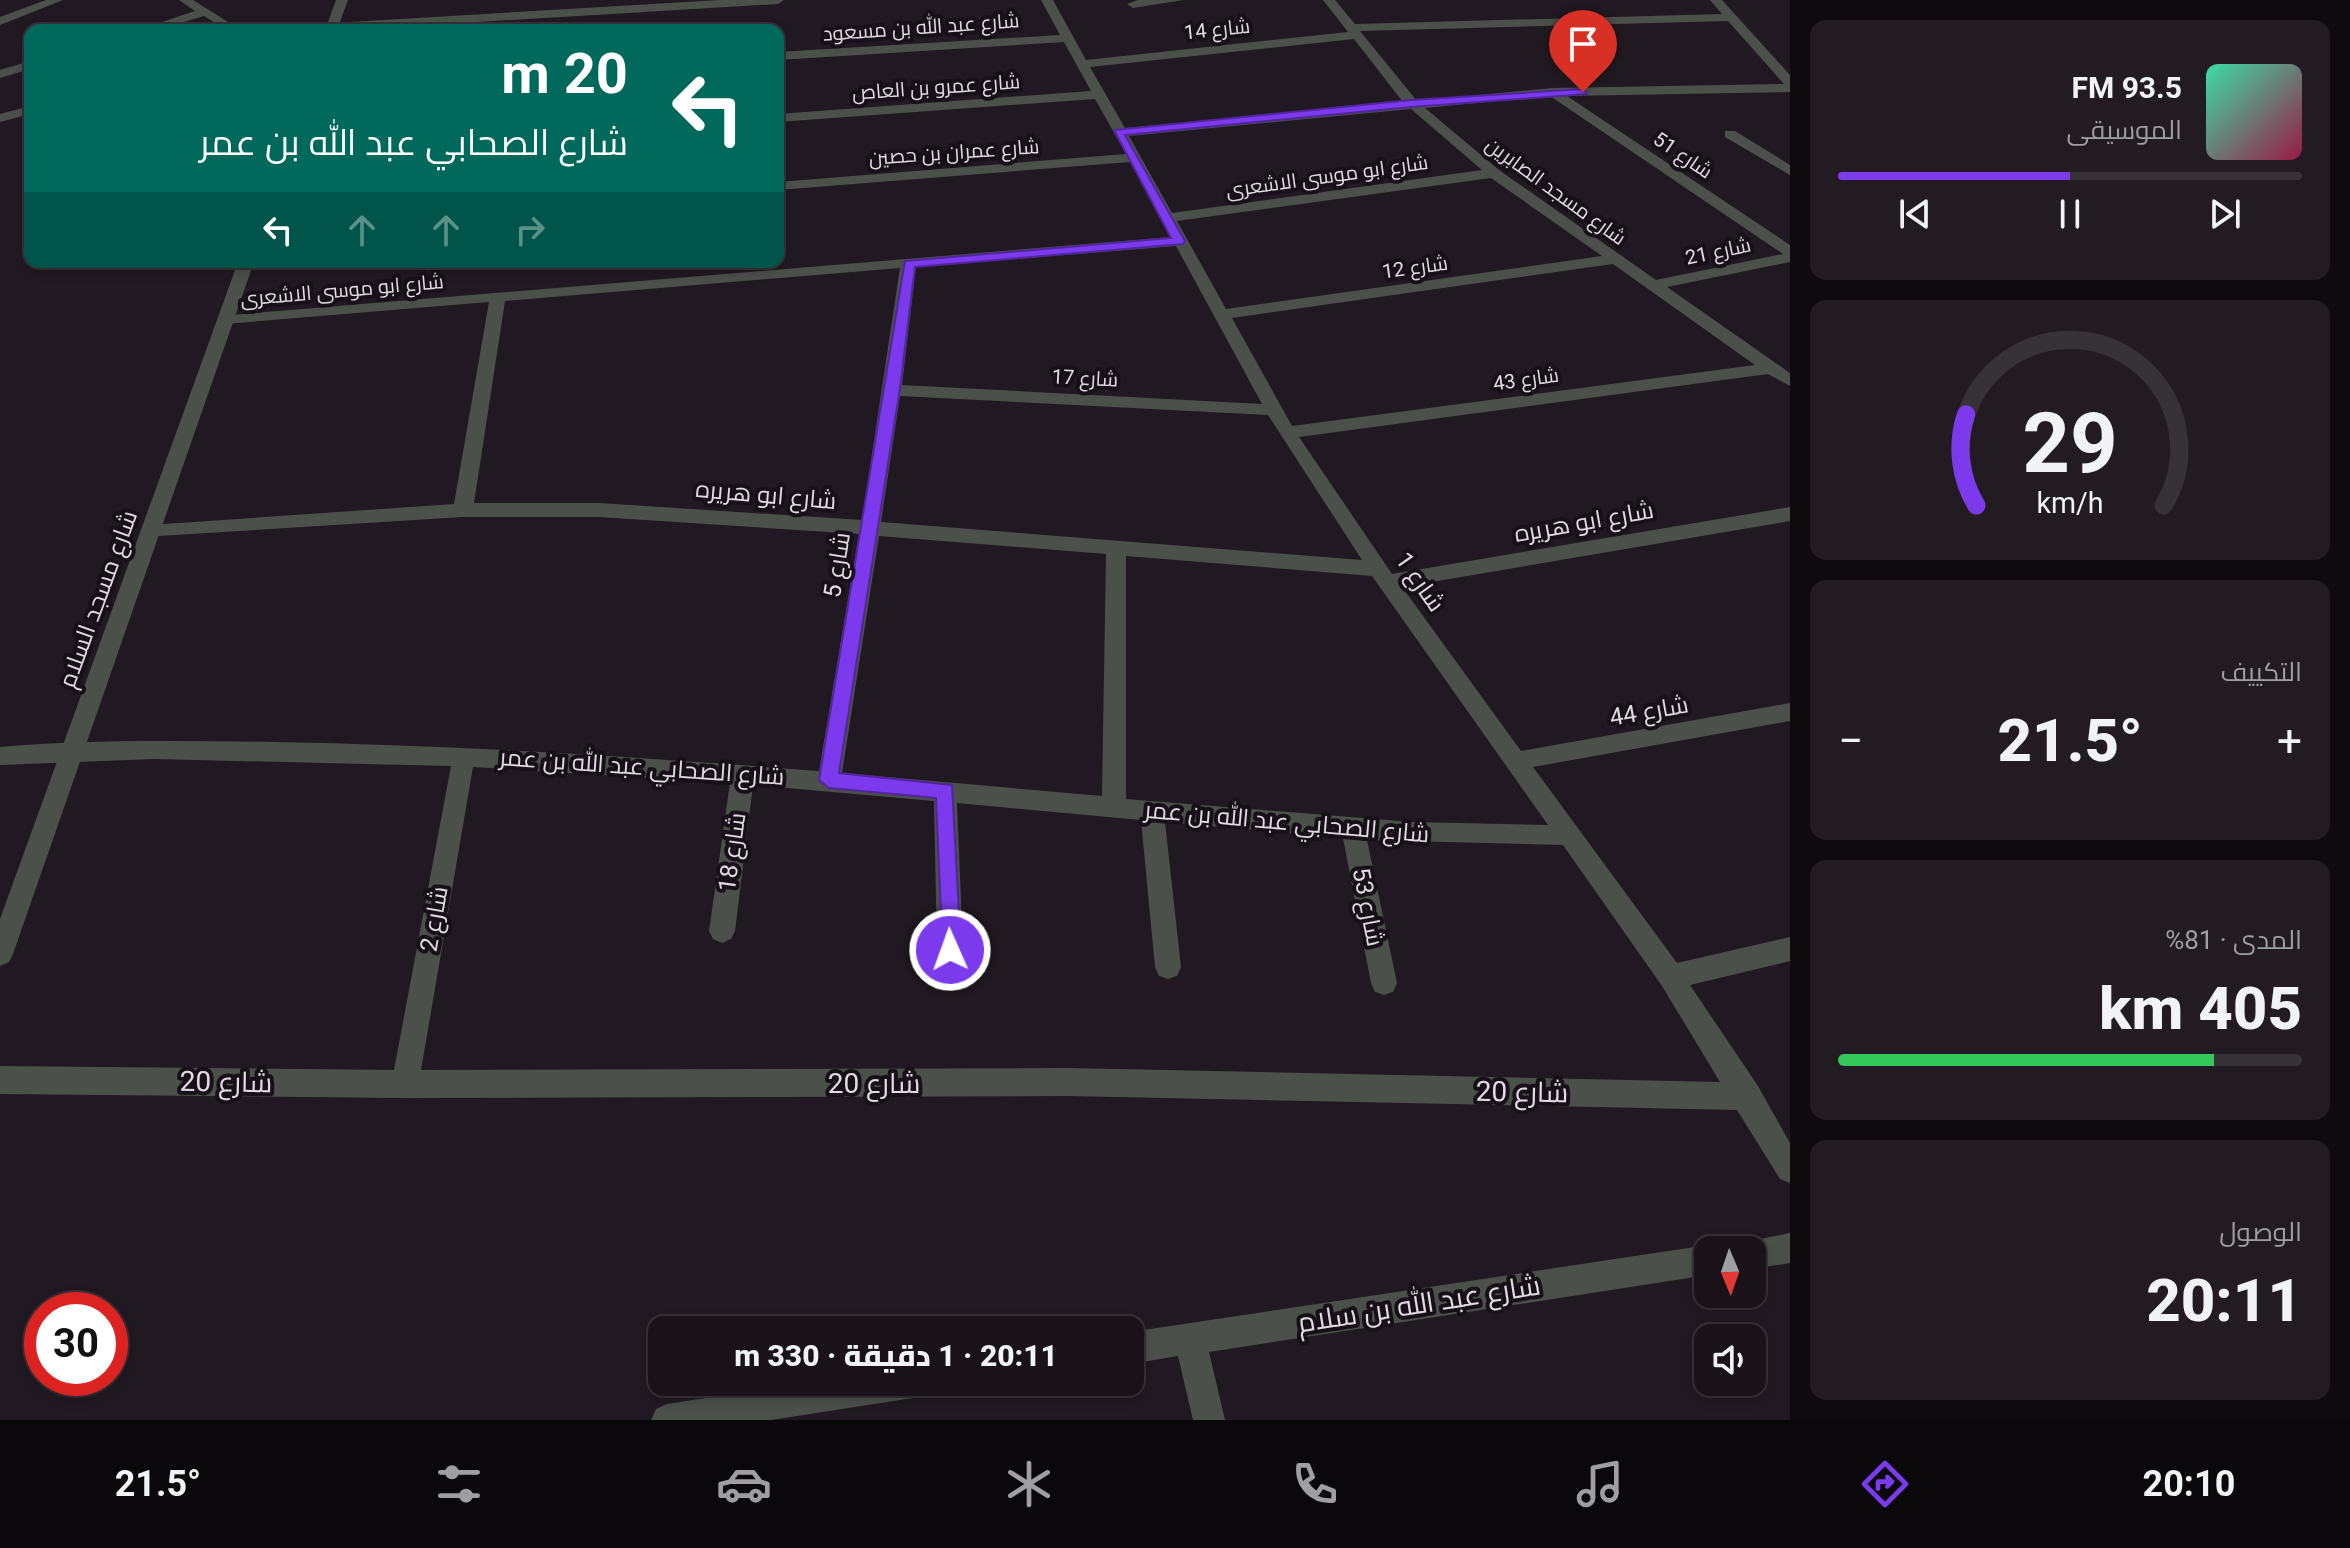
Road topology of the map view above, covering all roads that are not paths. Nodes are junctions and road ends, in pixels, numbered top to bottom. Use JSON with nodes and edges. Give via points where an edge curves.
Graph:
{"nodes":[{"id":1,"x":57,"y":0,"type":"edge"},
{"id":2,"x":185,"y":0,"type":"edge"},
{"id":3,"x":342,"y":0,"type":"edge"},
{"id":4,"x":778,"y":0,"type":"edge"},
{"id":5,"x":1047,"y":0,"type":"edge"},
{"id":6,"x":1177,"y":0,"type":"edge"},
{"id":7,"x":1329,"y":0,"type":"edge"},
{"id":8,"x":1716,"y":0,"type":"edge"},
{"id":9,"x":698,"y":2,"type":"edge"},
{"id":10,"x":1133,"y":4,"type":"dead end"},
{"id":11,"x":205,"y":12,"type":"junction"},
{"id":12,"x":1731,"y":17,"type":"junction"},
{"id":13,"x":0,"y":21,"type":"edge"},
{"id":14,"x":164,"y":24,"type":"edge"},
{"id":15,"x":225,"y":24,"type":"edge"},
{"id":16,"x":333,"y":24,"type":"edge"},
{"id":17,"x":388,"y":24,"type":"edge"},
{"id":18,"x":1354,"y":31,"type":"junction"},
{"id":19,"x":1067,"y":38,"type":"junction"},
{"id":20,"x":784,"y":56,"type":"edge"},
{"id":21,"x":1771,"y":62,"type":"junction"},
{"id":22,"x":1790,"y":62,"type":"edge"},
{"id":23,"x":1081,"y":64,"type":"junction"},
{"id":24,"x":24,"y":67,"type":"edge"},
{"id":25,"x":0,"y":74,"type":"edge"},
{"id":26,"x":1790,"y":86,"type":"edge"},
{"id":27,"x":1553,"y":92,"type":"junction"},
{"id":28,"x":1097,"y":95,"type":"junction"},
{"id":29,"x":1411,"y":103,"type":"junction"},
{"id":30,"x":24,"y":111,"type":"edge"},
{"id":31,"x":2,"y":116,"type":"edge"},
{"id":32,"x":784,"y":118,"type":"edge"},
{"id":33,"x":1118,"y":133,"type":"junction"},
{"id":34,"x":1730,"y":134,"type":"dead end"},
{"id":35,"x":1132,"y":158,"type":"junction"},
{"id":36,"x":1790,"y":171,"type":"edge"},
{"id":37,"x":1494,"y":173,"type":"junction"},
{"id":38,"x":784,"y":186,"type":"edge"},
{"id":39,"x":1166,"y":218,"type":"junction"},
{"id":40,"x":1179,"y":241,"type":"junction"},
{"id":41,"x":1790,"y":254,"type":"edge"},
{"id":42,"x":1616,"y":259,"type":"junction"},
{"id":43,"x":909,"y":263,"type":"junction"},
{"id":44,"x":244,"y":268,"type":"edge"},
{"id":45,"x":1653,"y":285,"type":"junction"},
{"id":46,"x":498,"y":297,"type":"junction"},
{"id":47,"x":1220,"y":315,"type":"junction"},
{"id":48,"x":225,"y":319,"type":"junction"},
{"id":49,"x":1770,"y":368,"type":"junction"},
{"id":50,"x":1790,"y":381,"type":"edge"},
{"id":51,"x":893,"y":390,"type":"junction"},
{"id":52,"x":1274,"y":410,"type":"junction"},
{"id":53,"x":1287,"y":433,"type":"junction"},
{"id":54,"x":463,"y":510,"type":"junction"},
{"id":55,"x":1790,"y":514,"type":"edge"},
{"id":56,"x":870,"y":530,"type":"junction"},
{"id":57,"x":150,"y":532,"type":"junction"},
{"id":58,"x":1116,"y":548,"type":"junction"},
{"id":59,"x":1383,"y":576,"type":"junction"},
{"id":60,"x":1790,"y":712,"type":"edge"},
{"id":61,"x":73,"y":749,"type":"junction"},
{"id":62,"x":464,"y":755,"type":"junction"},
{"id":63,"x":0,"y":756,"type":"edge"},
{"id":64,"x":1516,"y":761,"type":"junction"},
{"id":65,"x":743,"y":772,"type":"junction"},
{"id":66,"x":829,"y":780,"type":"junction"},
{"id":67,"x":945,"y":791,"type":"junction"},
{"id":68,"x":1114,"y":808,"type":"junction"},
{"id":69,"x":1152,"y":811,"type":"junction"},
{"id":70,"x":1353,"y":830,"type":"junction"},
{"id":71,"x":1569,"y":835,"type":"junction"},
{"id":72,"x":722,"y":931,"type":"dead end"},
{"id":73,"x":1790,"y":949,"type":"edge"},
{"id":74,"x":950,"y":950,"type":"dead end"},
{"id":75,"x":0,"y":954,"type":"edge"},
{"id":76,"x":1168,"y":967,"type":"dead end"},
{"id":77,"x":1671,"y":977,"type":"junction"},
{"id":78,"x":1384,"y":983,"type":"dead end"},
{"id":79,"x":0,"y":1080,"type":"edge"},
{"id":80,"x":405,"y":1084,"type":"junction"},
{"id":81,"x":1748,"y":1096,"type":"junction"},
{"id":82,"x":1790,"y":1169,"type":"edge"},
{"id":83,"x":1790,"y":1248,"type":"edge"},
{"id":84,"x":1766,"y":1252,"type":"edge"},
{"id":85,"x":1694,"y":1262,"type":"edge"},
{"id":86,"x":1190,"y":1339,"type":"junction"},
{"id":87,"x":1144,"y":1346,"type":"edge"},
{"id":88,"x":822,"y":1396,"type":"edge"},
{"id":89,"x":667,"y":1420,"type":"edge"},
{"id":90,"x":1209,"y":1420,"type":"edge"}],
"edges":[{"from":1,"to":13,"type":"street"},
{"from":2,"to":11,"type":"street"},
{"from":3,"to":16,"type":"street"},
{"from":4,"to":9,"type":"street"},
{"from":5,"to":19,"type":"street","name":"شارع 1"},
{"from":6,"to":10,"type":"street"},
{"from":7,"to":18,"type":"street","name":"شارع مسجد الصابرين"},
{"from":8,"to":12,"type":"street"},
{"from":9,"to":17,"type":"street"},
{"from":11,"to":14,"type":"street"},
{"from":11,"to":15,"type":"street"},
{"from":12,"to":18,"type":"street","name":"شارع 14"},
{"from":12,"to":21,"type":"street"},
{"from":18,"to":23,"type":"street","name":"شارع 14"},
{"from":18,"to":29,"type":"street","name":"شارع مسجد الصابرين"},
{"from":19,"to":20,"type":"street","name":"شارع عبد الله بن مسعود"},
{"from":19,"to":23,"type":"street","name":"شارع 1"},
{"from":21,"to":22,"type":"street"},
{"from":21,"to":26,"type":"street"},
{"from":23,"to":28,"type":"street","name":"شارع 1"},
{"from":24,"to":25,"type":"street"},
{"from":26,"to":27,"type":"street"},
{"from":27,"to":29,"type":"street"},
{"from":27,"to":41,"type":"street","name":"شارع 51"},
{"from":28,"to":32,"type":"street","name":"شارع عمرو بن العاص"},
{"from":28,"to":33,"type":"street","name":"شارع 1"},
{"from":29,"to":33,"type":"street"},
{"from":29,"to":37,"type":"street","name":"شارع مسجد الصابرين"},
{"from":30,"to":31,"type":"street"},
{"from":33,"to":35,"type":"street","name":"شارع 1"},
{"from":34,"to":36,"type":"street"},
{"from":35,"to":38,"type":"street","name":"شارع عمران بن حصين"},
{"from":35,"to":39,"type":"street","name":"شارع 1"},
{"from":37,"to":39,"type":"street","name":"شارع ابو موسى الاشعرى"},
{"from":37,"to":42,"type":"street","name":"شارع مسجد الصابرين"},
{"from":39,"to":40,"type":"street","name":"شارع 1"},
{"from":40,"to":43,"type":"street","name":"شارع ابو موسى الاشعرى"},
{"from":40,"to":47,"type":"street","name":"شارع 1"},
{"from":41,"to":45,"type":"street","name":"شارع 21"},
{"from":42,"to":45,"type":"street","name":"شارع مسجد الصابرين"},
{"from":42,"to":47,"type":"street","name":"شارع 12"},
{"from":43,"to":46,"type":"street","name":"شارع ابو موسى الاشعرى"},
{"from":43,"to":51,"type":"street","name":"شارع 5"},
{"from":44,"to":48,"type":"street","name":"شارع مسجد السلام"},
{"from":45,"to":49,"type":"street","name":"شارع مسجد الصابرين"},
{"from":46,"to":48,"type":"street","name":"شارع ابو موسى الاشعرى"},
{"from":46,"to":54,"type":"street"},
{"from":47,"to":52,"type":"street","name":"شارع 1"},
{"from":48,"to":57,"type":"street","name":"شارع مسجد السلام"},
{"from":49,"to":50,"type":"street","name":"شارع مسجد الصابرين"},
{"from":49,"to":53,"type":"street","name":"شارع 43"},
{"from":51,"to":52,"type":"street","name":"شارع 17"},
{"from":51,"to":56,"type":"street","name":"شارع 5"},
{"from":52,"to":53,"type":"street","name":"شارع 1"},
{"from":53,"to":59,"type":"street","name":"شارع 1"},
{"from":54,"to":56,"type":"street","name":"شارع ابو هريره","via":[[599,510]]},
{"from":54,"to":57,"type":"street","name":"شارع ابو هريره"},
{"from":55,"to":59,"type":"street","name":"شارع ابو هريره"},
{"from":56,"to":58,"type":"street","name":"شارع ابو هريره"},
{"from":56,"to":66,"type":"street","name":"شارع 5"},
{"from":57,"to":61,"type":"street","name":"شارع مسجد السلام"},
{"from":58,"to":59,"type":"street","name":"شارع ابو هريره"},
{"from":58,"to":68,"type":"street"},
{"from":59,"to":64,"type":"street","name":"شارع 1"},
{"from":60,"to":64,"type":"street","name":"شارع 44"},
{"from":61,"to":62,"type":"street","name":"شارع الصحابي عبد الله بن عمر"},
{"from":61,"to":63,"type":"street","name":"شارع الصحابي عبد الله بن عمر"},
{"from":61,"to":75,"type":"street","name":"شارع مسجد السلام"},
{"from":62,"to":65,"type":"street","name":"شارع الصحابي عبد الله بن عمر"},
{"from":62,"to":80,"type":"street","name":"شارع 2"},
{"from":64,"to":71,"type":"street","name":"شارع 1"},
{"from":65,"to":66,"type":"street","name":"شارع الصحابي عبد الله بن عمر"},
{"from":65,"to":72,"type":"street","name":"شارع 18"},
{"from":66,"to":67,"type":"street","name":"شارع الصحابي عبد الله بن عمر"},
{"from":67,"to":68,"type":"street","name":"شارع الصحابي عبد الله بن عمر"},
{"from":67,"to":74,"type":"street"},
{"from":68,"to":69,"type":"street","name":"شارع الصحابي عبد الله بن عمر"},
{"from":69,"to":70,"type":"street","name":"شارع الصحابي عبد الله بن عمر"},
{"from":69,"to":76,"type":"street"},
{"from":70,"to":71,"type":"street","name":"شارع الصحابي عبد الله بن عمر"},
{"from":70,"to":78,"type":"street","name":"شارع 53"},
{"from":71,"to":77,"type":"street","name":"شارع 1"},
{"from":73,"to":77,"type":"street"},
{"from":77,"to":81,"type":"street","name":"شارع 1"},
{"from":79,"to":80,"type":"street","name":"شارع 20"},
{"from":80,"to":81,"type":"street","name":"شارع 20","via":[[1069,1082]]},
{"from":81,"to":82,"type":"street","name":"شارع 1"},
{"from":83,"to":84,"type":"street"},
{"from":85,"to":86,"type":"street","name":"شارع عبد الله بن سلام"},
{"from":86,"to":87,"type":"street","name":"شارع عبد الله بن سلام"},
{"from":86,"to":90,"type":"street"},
{"from":88,"to":89,"type":"street"}]}
